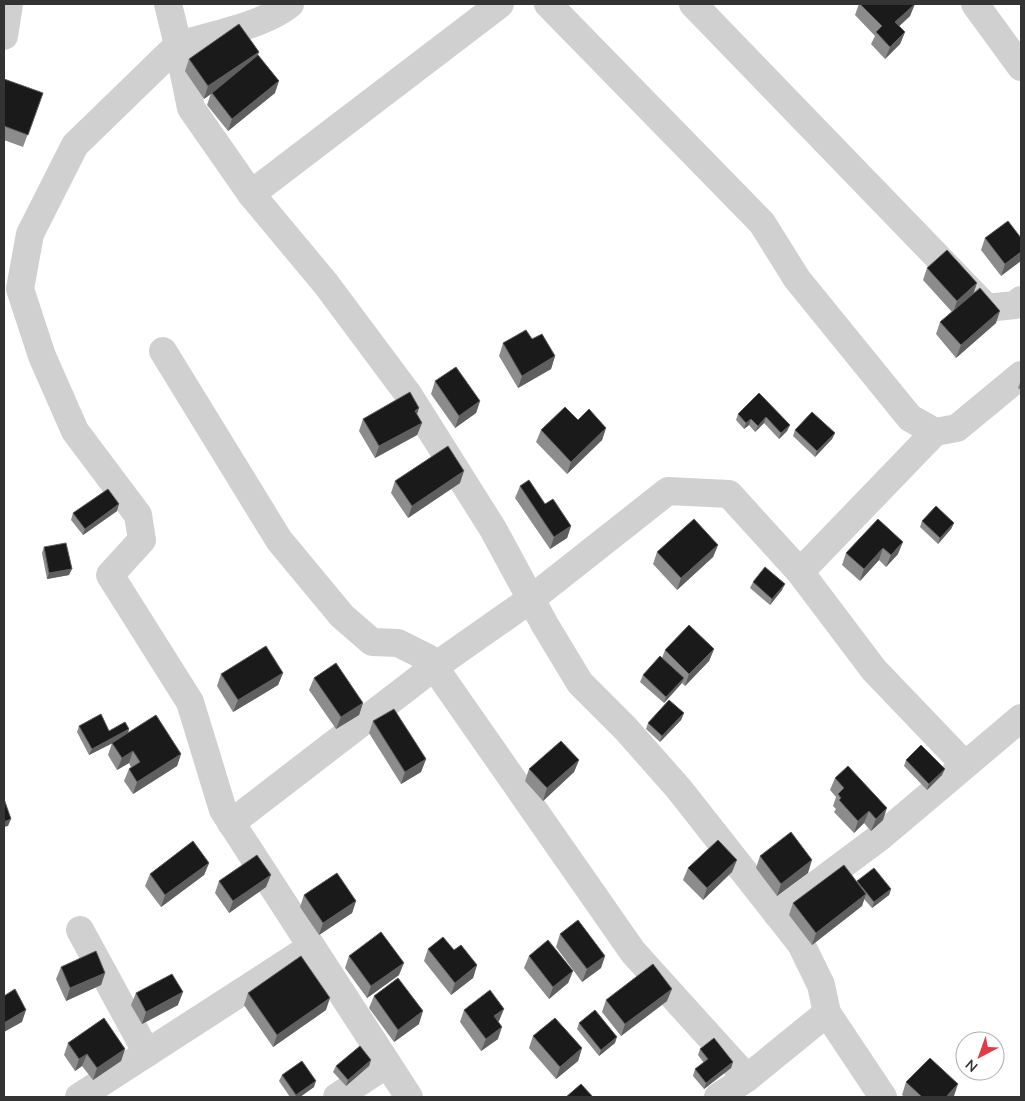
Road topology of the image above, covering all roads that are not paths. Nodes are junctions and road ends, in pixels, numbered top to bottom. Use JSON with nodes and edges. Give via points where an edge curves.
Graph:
{"nodes":[{"id":1,"x":9,"y":4,"type":"edge"},
{"id":2,"x":168,"y":4,"type":"edge"},
{"id":3,"x":290,"y":4,"type":"edge"},
{"id":4,"x":500,"y":4,"type":"edge"},
{"id":5,"x":548,"y":4,"type":"edge"},
{"id":6,"x":693,"y":4,"type":"edge"},
{"id":7,"x":976,"y":4,"type":"edge"},
{"id":8,"x":4,"y":36,"type":"edge"},
{"id":9,"x":178,"y":45,"type":"junction"},
{"id":10,"x":1021,"y":67,"type":"edge"},
{"id":11,"x":251,"y":194,"type":"junction"},
{"id":12,"x":1021,"y":300,"type":"edge"},
{"id":13,"x":164,"y":352,"type":"dead end"},
{"id":14,"x":1021,"y":374,"type":"edge"},
{"id":15,"x":935,"y":432,"type":"junction"},
{"id":16,"x":800,"y":572,"type":"junction"},
{"id":17,"x":531,"y":599,"type":"junction"},
{"id":18,"x":434,"y":667,"type":"junction"},
{"id":19,"x":1021,"y":718,"type":"edge"},
{"id":20,"x":965,"y":764,"type":"junction"},
{"id":21,"x":231,"y":823,"type":"junction"},
{"id":22,"x":777,"y":914,"type":"junction"},
{"id":23,"x":80,"y":930,"type":"dead end"},
{"id":24,"x":311,"y":947,"type":"junction"},
{"id":25,"x":827,"y":1012,"type":"junction"},
{"id":26,"x":147,"y":1054,"type":"junction"},
{"id":27,"x":387,"y":1064,"type":"junction"},
{"id":28,"x":747,"y":1078,"type":"junction"},
{"id":29,"x":79,"y":1097,"type":"edge"},
{"id":30,"x":336,"y":1097,"type":"edge"},
{"id":31,"x":409,"y":1097,"type":"edge"},
{"id":32,"x":718,"y":1097,"type":"edge"},
{"id":33,"x":883,"y":1097,"type":"edge"}],
"edges":[{"from":1,"to":8,"type":"street"},
{"from":2,"to":9,"type":"street"},
{"from":3,"to":9,"type":"street","via":[[248,25]]},
{"from":4,"to":11,"type":"street"},
{"from":5,"to":15,"type":"street","via":[[762,223],[797,279],[910,418]]},
{"from":6,"to":12,"type":"street","via":[[987,308],[1015,305]]},
{"from":7,"to":10,"type":"street"},
{"from":9,"to":11,"type":"street","via":[[192,108]]},
{"from":9,"to":21,"type":"street","via":[[75,145],[30,234],[20,288],[42,356],[76,430],[138,514],[142,540],[110,575],[190,702],[223,810]]},
{"from":11,"to":17,"type":"street","via":[[326,284],[408,394],[493,529]]},
{"from":13,"to":18,"type":"street","via":[[279,540],[342,616],[372,642],[398,643],[428,658]]},
{"from":14,"to":15,"type":"street","via":[[957,428]]},
{"from":15,"to":16,"type":"street"},
{"from":16,"to":17,"type":"street","via":[[729,494],[668,491]]},
{"from":16,"to":20,"type":"street","via":[[874,670]]},
{"from":17,"to":18,"type":"street"},
{"from":17,"to":22,"type":"street","via":[[580,683],[680,789]]},
{"from":18,"to":21,"type":"street"},
{"from":18,"to":28,"type":"street","via":[[633,952]]},
{"from":19,"to":20,"type":"street"},
{"from":20,"to":22,"type":"street","via":[[880,837]]},
{"from":21,"to":24,"type":"street"},
{"from":22,"to":25,"type":"street","via":[[801,944],[821,985]]},
{"from":23,"to":26,"type":"street"},
{"from":24,"to":26,"type":"street"},
{"from":24,"to":27,"type":"street"},
{"from":25,"to":28,"type":"street"},
{"from":25,"to":33,"type":"street"},
{"from":26,"to":29,"type":"street"},
{"from":27,"to":30,"type":"street"},
{"from":27,"to":31,"type":"street"},
{"from":28,"to":32,"type":"street"}]}
